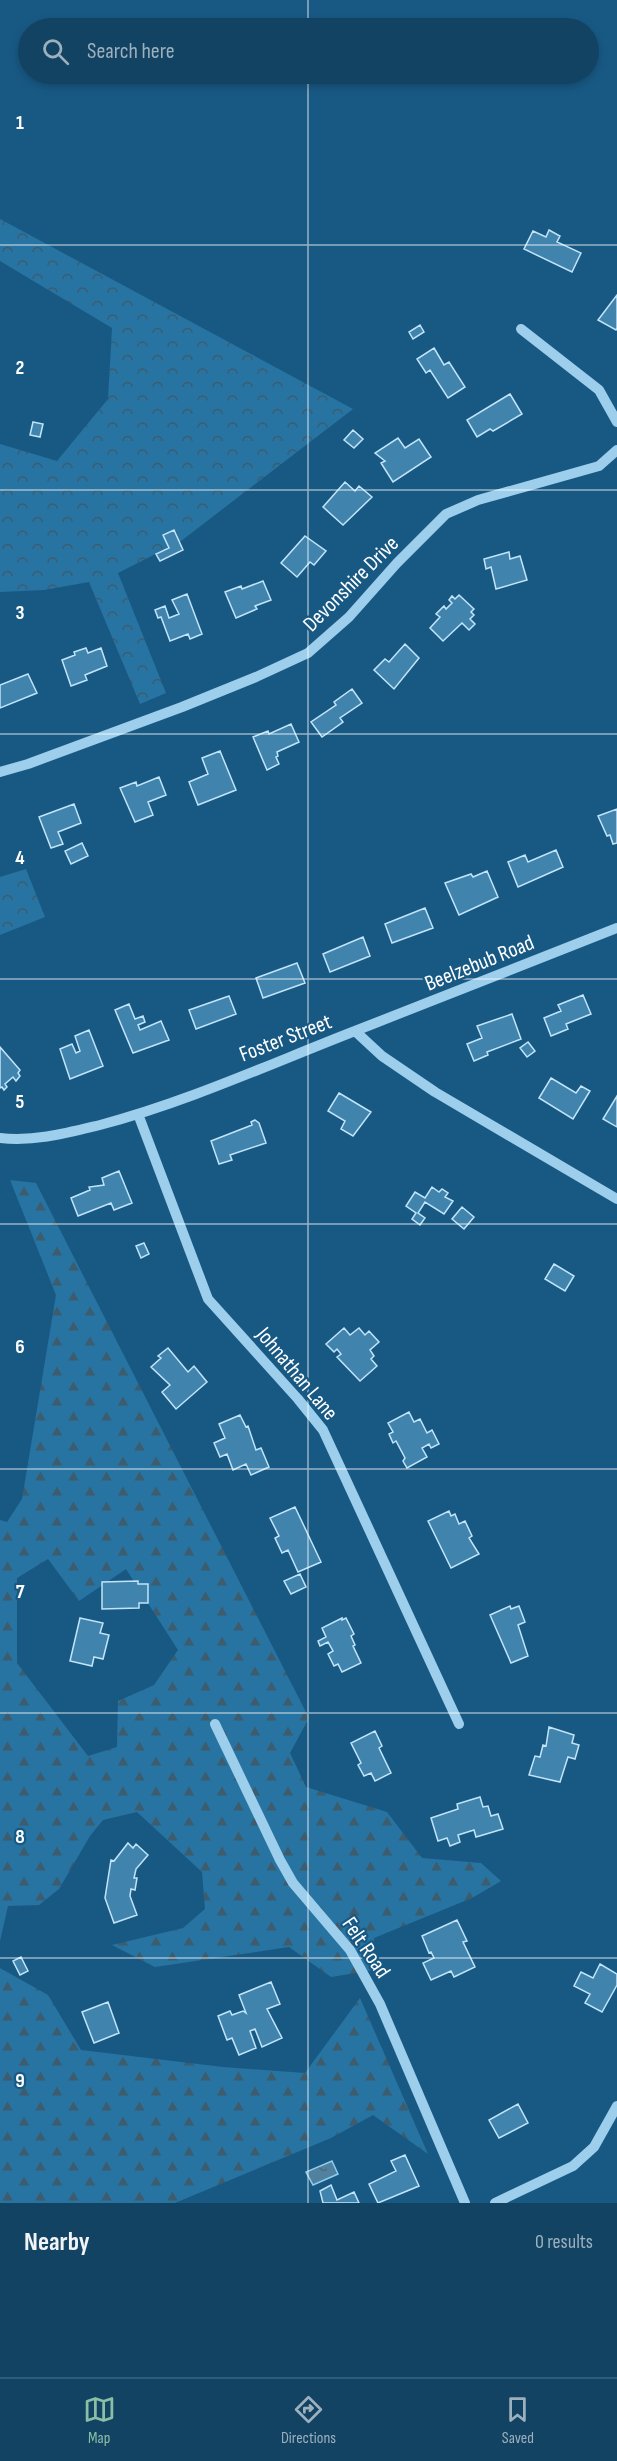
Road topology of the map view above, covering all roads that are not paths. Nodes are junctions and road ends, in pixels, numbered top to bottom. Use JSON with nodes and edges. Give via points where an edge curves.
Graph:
{"nodes":[{"id":1,"x":521,"y":329,"type":"dead end"},
{"id":2,"x":617,"y":422,"type":"edge"},
{"id":3,"x":617,"y":450,"type":"edge"},
{"id":4,"x":0,"y":772,"type":"edge"},
{"id":5,"x":617,"y":927,"type":"edge"},
{"id":6,"x":354,"y":1031,"type":"junction"},
{"id":7,"x":138,"y":1114,"type":"junction"},
{"id":8,"x":0,"y":1138,"type":"edge"},
{"id":9,"x":617,"y":1198,"type":"edge"},
{"id":10,"x":215,"y":1724,"type":"dead end"},
{"id":11,"x":459,"y":1724,"type":"dead end"},
{"id":12,"x":617,"y":2106,"type":"edge"},
{"id":13,"x":465,"y":2203,"type":"edge"},
{"id":14,"x":495,"y":2203,"type":"edge"}],
"edges":[{"from":1,"to":2,"type":"street","via":[[599,390]]},
{"from":3,"to":4,"type":"street","name":"Devonshire Drive","via":[[599,466],[478,500],[446,514],[349,617],[308,653],[182,707]]},
{"from":5,"to":6,"type":"street","name":"Beelzebub Road"},
{"from":6,"to":7,"type":"street","name":"Foster Street"},
{"from":6,"to":9,"type":"street","name":"Foster Street","via":[[382,1056],[435,1092]]},
{"from":7,"to":8,"type":"street","name":"Foster Street","via":[[59,1136]]},
{"from":7,"to":11,"type":"street","name":"Johnathan Lane","via":[[208,1299],[323,1430]]},
{"from":10,"to":13,"type":"street","name":"Felt Road","via":[[293,1883],[350,1950],[380,2004]]},
{"from":12,"to":14,"type":"street","via":[[594,2147],[573,2166]]}]}
